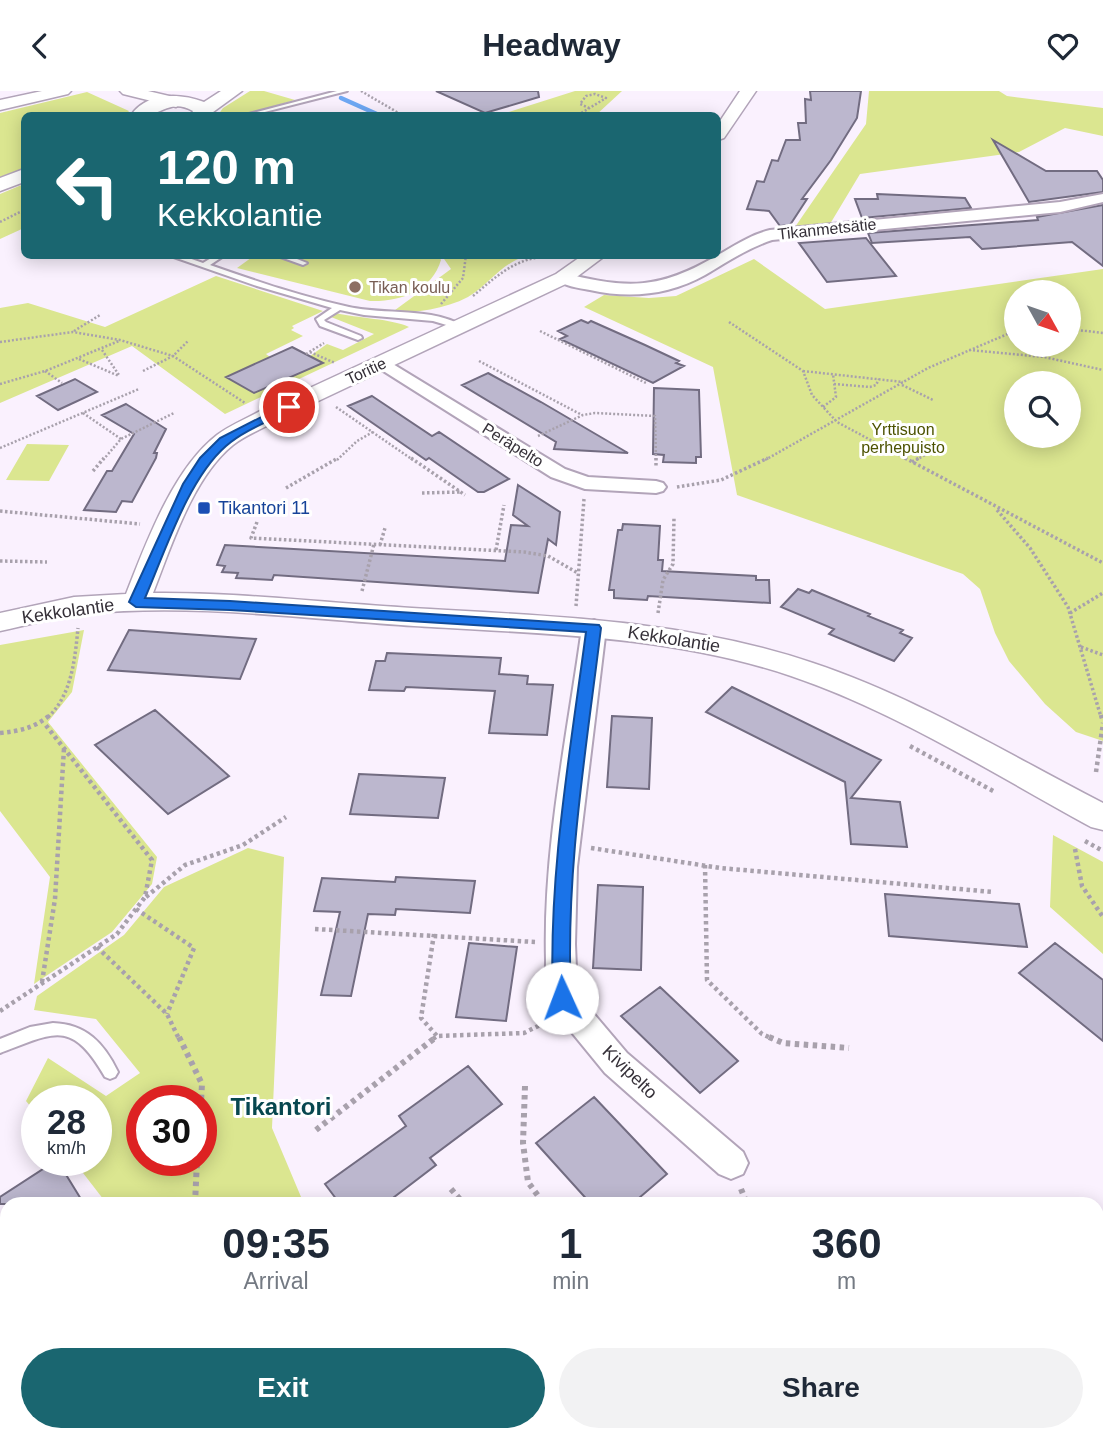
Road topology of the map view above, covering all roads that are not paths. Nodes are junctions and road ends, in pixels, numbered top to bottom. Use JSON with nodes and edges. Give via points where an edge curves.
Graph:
{"nodes":[{"id":1,"x":63,"y":91,"type":"edge"},
{"id":2,"x":128,"y":91,"type":"edge"},
{"id":3,"x":218,"y":91,"type":"edge"},
{"id":4,"x":233,"y":91,"type":"edge"},
{"id":5,"x":345,"y":91,"type":"edge"},
{"id":6,"x":748,"y":91,"type":"edge"},
{"id":7,"x":110,"y":92,"type":"edge"},
{"id":8,"x":179,"y":102,"type":"junction"},
{"id":9,"x":0,"y":105,"type":"edge"},
{"id":10,"x":140,"y":112,"type":"edge"},
{"id":11,"x":145,"y":112,"type":"edge"},
{"id":12,"x":201,"y":112,"type":"edge"},
{"id":13,"x":202,"y":112,"type":"edge"},
{"id":14,"x":260,"y":112,"type":"edge"},
{"id":15,"x":721,"y":131,"type":"edge"},
{"id":16,"x":21,"y":175,"type":"edge"},
{"id":17,"x":0,"y":185,"type":"edge"},
{"id":18,"x":1103,"y":198,"type":"edge"},
{"id":19,"x":721,"y":257,"type":"edge"},
{"id":20,"x":183,"y":259,"type":"edge"},
{"id":21,"x":215,"y":259,"type":"edge"},
{"id":22,"x":290,"y":259,"type":"edge"},
{"id":23,"x":591,"y":259,"type":"edge"},
{"id":24,"x":717,"y":259,"type":"edge"},
{"id":25,"x":303,"y":263,"type":"dead end"},
{"id":26,"x":204,"y":266,"type":"junction"},
{"id":27,"x":563,"y":278,"type":"junction"},
{"id":28,"x":339,"y":307,"type":"junction"},
{"id":29,"x":460,"y":327,"type":"junction"},
{"id":30,"x":358,"y":338,"type":"dead end"},
{"id":31,"x":383,"y":363,"type":"junction"},
{"id":32,"x":656,"y":487,"type":"road end"},
{"id":33,"x":136,"y":602,"type":"junction"},
{"id":34,"x":585,"y":617,"type":"junction"},
{"id":35,"x":0,"y":622,"type":"edge"},
{"id":36,"x":1103,"y":818,"type":"edge"},
{"id":37,"x":0,"y":1046,"type":"edge"},
{"id":38,"x":110,"y":1072,"type":"dead end"},
{"id":39,"x":731,"y":1164,"type":"dead end"}],
"edges":[{"from":1,"to":9,"type":"street"},
{"from":2,"to":8,"type":"street"},
{"from":3,"to":8,"type":"main road"},
{"from":4,"to":13,"type":"main road"},
{"from":5,"to":14,"type":"lane"},
{"from":6,"to":15,"type":"street"},
{"from":7,"to":10,"type":"street"},
{"from":8,"to":11,"type":"main road"},
{"from":8,"to":12,"type":"main road","via":[[197,104]]},
{"from":16,"to":17,"type":"main road"},
{"from":18,"to":19,"type":"street","name":"Tikanmetsätie","via":[[1059,207],[770,235],[750,240]]},
{"from":20,"to":26,"type":"lane"},
{"from":21,"to":26,"type":"lane"},
{"from":22,"to":25,"type":"lane"},
{"from":23,"to":27,"type":"street","name":"Toritie"},
{"from":24,"to":27,"type":"street","name":"Tikanmetsätie","via":[[679,281],[651,288],[609,289]]},
{"from":26,"to":28,"type":"lane"},
{"from":27,"to":29,"type":"street","name":"Toritie"},
{"from":28,"to":29,"type":"lane","via":[[438,317]]},
{"from":28,"to":30,"type":"lane","via":[[320,319],[323,324]]},
{"from":29,"to":31,"type":"street","name":"Toritie"},
{"from":31,"to":32,"type":"street","name":"Peräpelto","via":[[558,473],[585,483]]},
{"from":31,"to":33,"type":"street","name":"Toritie","via":[[224,441],[190,484]]},
{"from":33,"to":34,"type":"street","name":"Kekkolantie"},
{"from":33,"to":35,"type":"street","name":"Kekkolantie","via":[[82,606]]},
{"from":34,"to":36,"type":"street","name":"Kekkolantie","via":[[717,645],[806,670],[897,709]]},
{"from":34,"to":39,"type":"street","name":"Kivipelto","via":[[560,944],[562,998],[616,1063]]},
{"from":37,"to":38,"type":"lane","via":[[20,1035],[54,1029],[82,1036]]}]}
